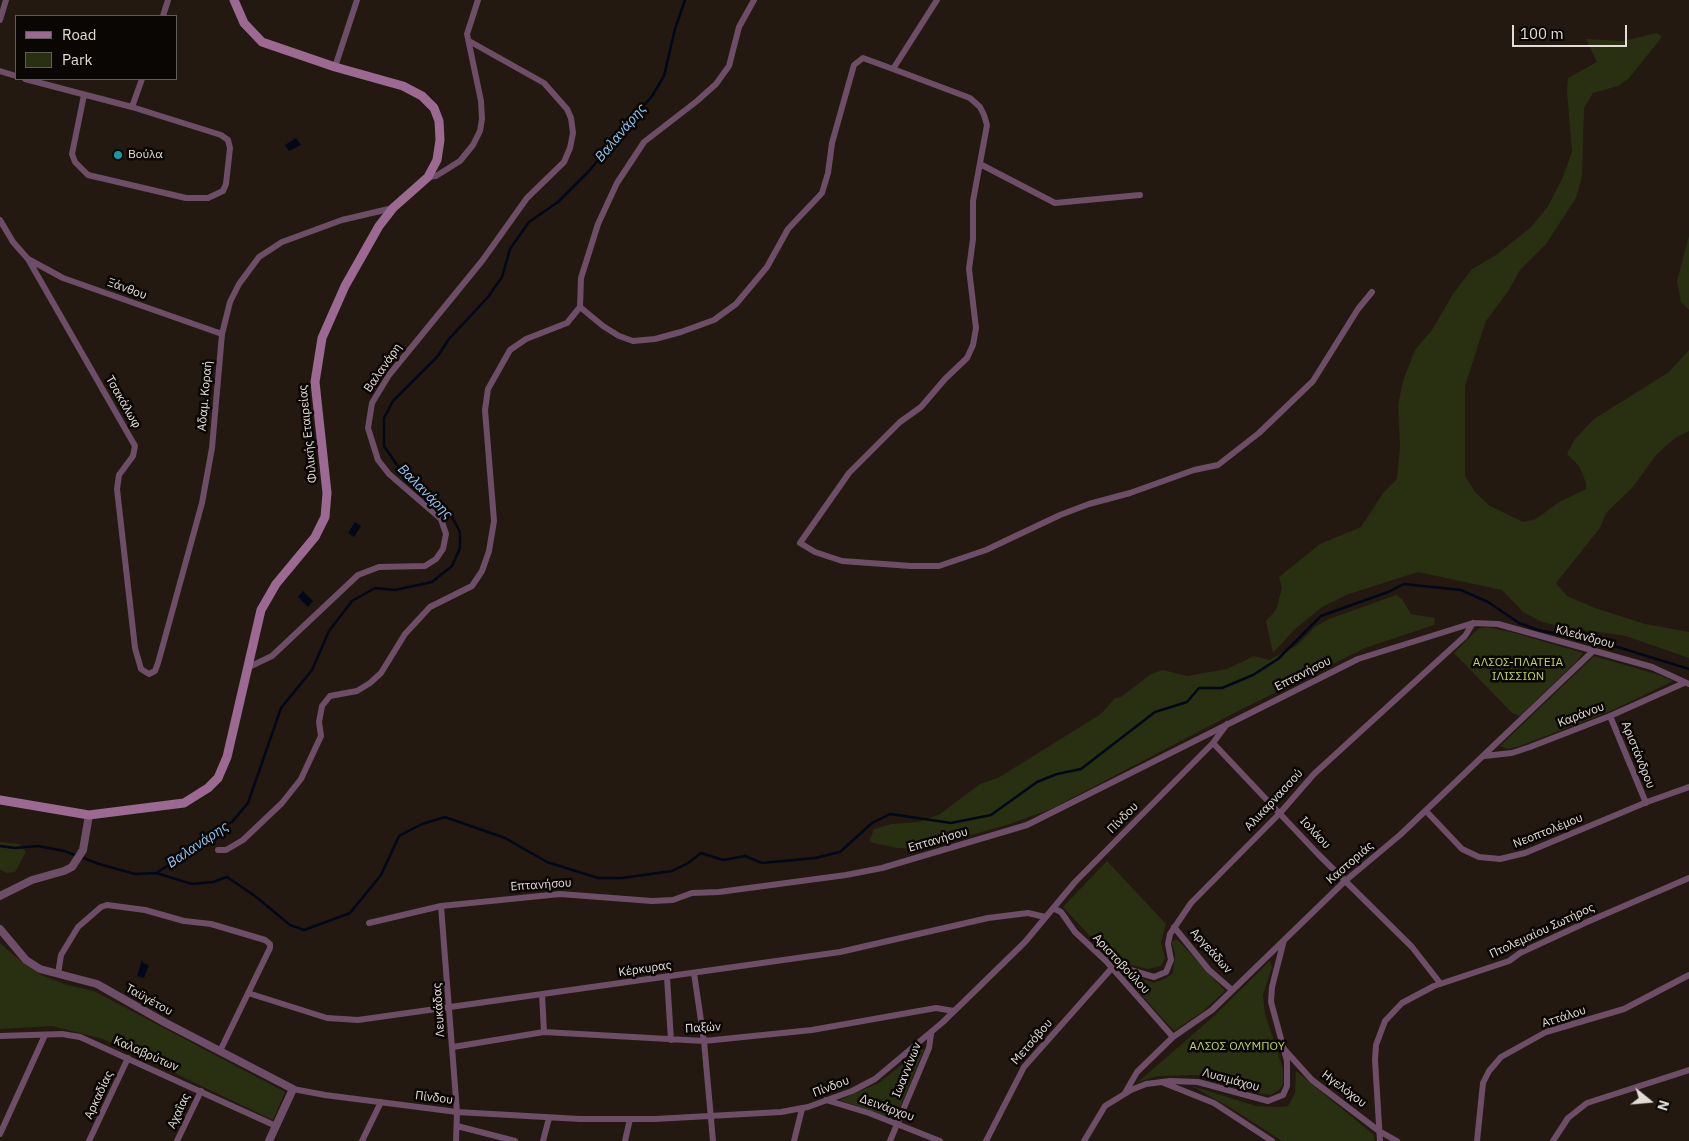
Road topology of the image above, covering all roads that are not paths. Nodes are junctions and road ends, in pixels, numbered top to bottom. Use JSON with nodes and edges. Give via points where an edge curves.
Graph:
{"nodes":[{"id":1,"x":6,"y":0,"type":"edge"},
{"id":2,"x":168,"y":0,"type":"edge"},
{"id":3,"x":234,"y":0,"type":"edge"},
{"id":4,"x":357,"y":0,"type":"edge"},
{"id":5,"x":478,"y":0,"type":"edge"},
{"id":6,"x":754,"y":0,"type":"edge"},
{"id":7,"x":937,"y":0,"type":"edge"},
{"id":8,"x":163,"y":15,"type":"edge"},
{"id":9,"x":0,"y":20,"type":"edge"},
{"id":10,"x":469,"y":41,"type":"junction"},
{"id":11,"x":335,"y":67,"type":"junction"},
{"id":12,"x":893,"y":69,"type":"junction"},
{"id":13,"x":0,"y":72,"type":"edge"},
{"id":14,"x":15,"y":76,"type":"edge"},
{"id":15,"x":29,"y":80,"type":"edge"},
{"id":16,"x":142,"y":80,"type":"edge"},
{"id":17,"x":84,"y":95,"type":"junction"},
{"id":18,"x":132,"y":107,"type":"junction"},
{"id":19,"x":980,"y":164,"type":"junction"},
{"id":20,"x":428,"y":177,"type":"junction"},
{"id":21,"x":1140,"y":195,"type":"dead end"},
{"id":22,"x":393,"y":208,"type":"junction"},
{"id":23,"x":0,"y":220,"type":"edge"},
{"id":24,"x":28,"y":259,"type":"junction"},
{"id":25,"x":1372,"y":292,"type":"dead end"},
{"id":26,"x":580,"y":307,"type":"junction"},
{"id":27,"x":222,"y":334,"type":"junction"},
{"id":28,"x":1473,"y":622,"type":"junction"},
{"id":29,"x":1592,"y":652,"type":"junction"},
{"id":30,"x":249,"y":667,"type":"junction"},
{"id":31,"x":144,"y":673,"type":"joint"},
{"id":32,"x":1686,"y":683,"type":"edge"},
{"id":33,"x":1610,"y":716,"type":"junction"},
{"id":34,"x":1228,"y":723,"type":"junction"},
{"id":35,"x":1213,"y":743,"type":"junction"},
{"id":36,"x":1483,"y":757,"type":"junction"},
{"id":37,"x":1689,"y":787,"type":"edge"},
{"id":38,"x":0,"y":800,"type":"edge"},
{"id":39,"x":1646,"y":803,"type":"junction"},
{"id":40,"x":1426,"y":811,"type":"junction"},
{"id":41,"x":1280,"y":813,"type":"junction"},
{"id":42,"x":89,"y":816,"type":"junction"},
{"id":43,"x":218,"y":850,"type":"dead end"},
{"id":44,"x":1689,"y":878,"type":"edge"},
{"id":45,"x":1345,"y":881,"type":"junction"},
{"id":46,"x":0,"y":896,"type":"edge"},
{"id":47,"x":442,"y":906,"type":"junction"},
{"id":48,"x":1053,"y":908,"type":"junction"},
{"id":49,"x":1045,"y":917,"type":"junction"},
{"id":50,"x":369,"y":924,"type":"dead end"},
{"id":51,"x":1174,"y":927,"type":"junction"},
{"id":52,"x":0,"y":929,"type":"edge"},
{"id":53,"x":1284,"y":939,"type":"junction"},
{"id":54,"x":1111,"y":969,"type":"junction"},
{"id":55,"x":58,"y":974,"type":"junction"},
{"id":56,"x":694,"y":974,"type":"junction"},
{"id":57,"x":1689,"y":975,"type":"edge"},
{"id":58,"x":667,"y":977,"type":"junction"},
{"id":59,"x":1440,"y":984,"type":"junction"},
{"id":60,"x":1232,"y":990,"type":"junction"},
{"id":61,"x":248,"y":993,"type":"junction"},
{"id":62,"x":542,"y":994,"type":"junction"},
{"id":63,"x":450,"y":1007,"type":"junction"},
{"id":64,"x":954,"y":1011,"type":"junction"},
{"id":65,"x":544,"y":1032,"type":"junction"},
{"id":66,"x":931,"y":1034,"type":"junction"},
{"id":67,"x":45,"y":1035,"type":"junction"},
{"id":68,"x":0,"y":1036,"type":"edge"},
{"id":69,"x":1173,"y":1037,"type":"junction"},
{"id":70,"x":671,"y":1040,"type":"junction"},
{"id":71,"x":704,"y":1040,"type":"junction"},
{"id":72,"x":453,"y":1047,"type":"junction"},
{"id":73,"x":1284,"y":1048,"type":"junction"},
{"id":74,"x":220,"y":1051,"type":"junction"},
{"id":75,"x":128,"y":1058,"type":"junction"},
{"id":76,"x":1689,"y":1070,"type":"edge"},
{"id":77,"x":1160,"y":1082,"type":"junction"},
{"id":78,"x":293,"y":1089,"type":"junction"},
{"id":79,"x":201,"y":1091,"type":"junction"},
{"id":80,"x":1125,"y":1093,"type":"junction"},
{"id":81,"x":825,"y":1100,"type":"junction"},
{"id":82,"x":381,"y":1102,"type":"junction"},
{"id":83,"x":802,"y":1109,"type":"junction"},
{"id":84,"x":457,"y":1112,"type":"junction"},
{"id":85,"x":712,"y":1115,"type":"junction"},
{"id":86,"x":549,"y":1118,"type":"junction"},
{"id":87,"x":630,"y":1119,"type":"junction"},
{"id":88,"x":896,"y":1123,"type":"junction"},
{"id":89,"x":276,"y":1126,"type":"junction"},
{"id":90,"x":457,"y":1126,"type":"junction"},
{"id":91,"x":1380,"y":1131,"type":"junction"},
{"id":92,"x":0,"y":1134,"type":"edge"},
{"id":93,"x":89,"y":1141,"type":"edge"},
{"id":94,"x":177,"y":1141,"type":"edge"},
{"id":95,"x":269,"y":1141,"type":"edge"},
{"id":96,"x":362,"y":1141,"type":"edge"},
{"id":97,"x":456,"y":1141,"type":"edge"},
{"id":98,"x":515,"y":1141,"type":"edge"},
{"id":99,"x":543,"y":1141,"type":"edge"},
{"id":100,"x":625,"y":1141,"type":"edge"},
{"id":101,"x":713,"y":1141,"type":"edge"},
{"id":102,"x":794,"y":1141,"type":"edge"},
{"id":103,"x":890,"y":1141,"type":"edge"},
{"id":104,"x":940,"y":1141,"type":"edge"},
{"id":105,"x":986,"y":1141,"type":"edge"},
{"id":106,"x":1084,"y":1141,"type":"edge"},
{"id":107,"x":1272,"y":1141,"type":"edge"},
{"id":108,"x":1380,"y":1141,"type":"edge"},
{"id":109,"x":1397,"y":1141,"type":"edge"},
{"id":110,"x":1477,"y":1141,"type":"edge"},
{"id":111,"x":1553,"y":1141,"type":"edge"}],
"edges":[{"from":1,"to":9,"type":"street"},
{"from":2,"to":8,"type":"street"},
{"from":3,"to":11,"type":"main road","name":"Φιλικής Εταιρείας","via":[[244,23],[259,40]]},
{"from":4,"to":11,"type":"street"},
{"from":5,"to":10,"type":"street","via":[[467,29]]},
{"from":6,"to":26,"type":"street","via":[[739,27],[729,66],[716,84],[644,142],[617,183],[598,224],[581,278]]},
{"from":7,"to":12,"type":"street"},
{"from":10,"to":20,"type":"street","via":[[481,101],[480,131],[460,161],[436,176]]},
{"from":10,"to":30,"type":"street","name":"Βαλανάρη","via":[[544,83],[567,109],[573,133],[569,152],[561,165],[527,198],[395,368],[372,403],[368,428],[378,460],[388,474],[441,519],[446,534],[443,549],[425,566],[378,568],[358,576],[272,656]]},
{"from":11,"to":20,"type":"main road","name":"Φιλικής Εταιρείας","via":[[403,86],[430,104],[439,121],[440,140],[437,160]]},
{"from":12,"to":19,"type":"street","via":[[970,98],[980,107],[987,125]]},
{"from":12,"to":26,"type":"street","via":[[863,58],[854,65],[822,193],[788,229],[767,267],[736,304],[714,320],[681,332],[633,341],[603,326]]},
{"from":13,"to":14,"type":"street"},
{"from":15,"to":17,"type":"street"},
{"from":16,"to":18,"type":"street"},
{"from":17,"to":18,"type":"street"},
{"from":17,"to":18,"type":"street","via":[[72,154],[88,176],[186,198],[212,197],[223,190],[230,148],[225,138]]},
{"from":19,"to":21,"type":"street","via":[[1055,203]]},
{"from":19,"to":25,"type":"street","via":[[973,201],[969,269],[976,328],[973,345],[967,358],[921,407],[900,422],[849,473],[800,543],[814,552],[842,561],[939,566],[986,550],[1090,504],[1194,470],[1218,466],[1259,433],[1313,381]]},
{"from":20,"to":22,"type":"main road","name":"Φιλικής Εταιρείας"},
{"from":22,"to":27,"type":"street","name":"Αδαμ. Κοραή","via":[[313,229],[266,252],[239,284],[230,302]]},
{"from":22,"to":30,"type":"main road","name":"Φιλικής Εταιρείας","via":[[345,286],[322,338],[314,382],[327,493],[325,517],[307,548],[266,599]]},
{"from":23,"to":24,"type":"street","name":"Τσακάλωφ"},
{"from":24,"to":27,"type":"street","name":"Ξάνθου","via":[[63,278]]},
{"from":24,"to":31,"type":"street","name":"Τσακάλωφ","via":[[135,446],[133,456],[119,475],[116,488],[135,648]]},
{"from":26,"to":43,"type":"street","via":[[567,322],[526,339],[510,350],[488,389],[485,410],[494,521],[490,551],[472,586],[430,607],[405,634],[381,673],[370,683],[357,691],[330,696],[322,706],[321,736],[301,779],[282,803],[243,840],[226,850]]},
{"from":27,"to":31,"type":"street","name":"Αδαμ. Κοραή","via":[[212,448],[201,510],[158,663],[153,673]]},
{"from":28,"to":29,"type":"street","name":"Κλεάνδρου","via":[[1506,626]]},
{"from":28,"to":34,"type":"street","name":"Επτανήσου","via":[[1358,659]]},
{"from":28,"to":41,"type":"street","name":"Αλικαρνασσού","via":[[1465,636],[1314,774]]},
{"from":29,"to":32,"type":"street","name":"Κλεάνδρου","via":[[1652,667]]},
{"from":29,"to":36,"type":"street","name":"Καστοριάς"},
{"from":30,"to":42,"type":"main road","name":"Φιλικής Εταιρείας","via":[[225,765],[213,784],[192,800],[176,806]]},
{"from":32,"to":33,"type":"street","name":"Καράνου"},
{"from":33,"to":36,"type":"street","name":"Καράνου","via":[[1512,753]]},
{"from":33,"to":39,"type":"street","name":"Αριστάνδρου"},
{"from":34,"to":35,"type":"street","name":"Πίνδου"},
{"from":34,"to":47,"type":"street","name":"Επτανήσου","via":[[1033,823],[871,870],[692,893],[673,900],[560,894]]},
{"from":35,"to":41,"type":"street","name":"Ιολάου"},
{"from":35,"to":48,"type":"street","name":"Πίνδου","via":[[1084,872]]},
{"from":36,"to":40,"type":"street","name":"Καστοριάς"},
{"from":37,"to":39,"type":"street","name":"Νεοπτολέμου"},
{"from":38,"to":42,"type":"main road","name":"Φιλικής Εταιρείας"},
{"from":39,"to":40,"type":"street","name":"Νεοπτολέμου","via":[[1525,853],[1500,859],[1479,857],[1462,849]]},
{"from":40,"to":45,"type":"street","name":"Καστοριάς"},
{"from":41,"to":45,"type":"street","name":"Ιολάου"},
{"from":41,"to":51,"type":"street","name":"Αλικαρνασσού","via":[[1191,902]]},
{"from":42,"to":46,"type":"street","via":[[78,860],[64,871],[32,880]]},
{"from":44,"to":59,"type":"street","name":"Πτολεμαίου Σωτήρος","via":[[1587,922],[1509,961]]},
{"from":45,"to":53,"type":"street","name":"Καστοριάς"},
{"from":45,"to":59,"type":"street","name":"Ιολάου","via":[[1412,947]]},
{"from":47,"to":50,"type":"street","name":"Επτανήσου"},
{"from":47,"to":63,"type":"street","name":"Λευκάδας"},
{"from":48,"to":49,"type":"street","name":"Πίνδου"},
{"from":48,"to":54,"type":"street","name":"Αριστοβούλου","via":[[1061,912],[1075,932]]},
{"from":49,"to":56,"type":"street","name":"Κέρκυρας","via":[[1028,913],[988,918],[840,952]]},
{"from":49,"to":64,"type":"street","name":"Πίνδου","via":[[1025,942]]},
{"from":51,"to":54,"type":"street","name":"Αλικαρνασσού","via":[[1168,942],[1170,963],[1163,974],[1150,976],[1120,967]]},
{"from":51,"to":60,"type":"street","name":"Αργεάδων","via":[[1209,970]]},
{"from":52,"to":55,"type":"street","name":"Ταϋγέτου","via":[[26,960],[40,969]]},
{"from":53,"to":60,"type":"street","name":"Καστοριάς"},
{"from":53,"to":73,"type":"street","name":"Λυσιμάχου","via":[[1271,1002]]},
{"from":54,"to":69,"type":"street","name":"Αριστοβούλου"},
{"from":54,"to":105,"type":"street","name":"Μετσόβου","via":[[1024,1067]]},
{"from":55,"to":61,"type":"street","via":[[62,955],[78,927],[101,907],[107,906],[145,910],[184,921],[211,924],[268,941],[270,948]]},
{"from":55,"to":74,"type":"street","name":"Ταϋγέτου","via":[[97,984]]},
{"from":56,"to":58,"type":"street","name":"Κέρκυρας"},
{"from":56,"to":71,"type":"street"},
{"from":57,"to":110,"type":"street","name":"Αττάλου","via":[[1624,1009],[1546,1032],[1501,1057],[1483,1083]]},
{"from":58,"to":62,"type":"street","name":"Κέρκυρας"},
{"from":58,"to":70,"type":"street"},
{"from":59,"to":91,"type":"street","name":"Πτολεμαίου Σωτήρος","via":[[1409,998],[1382,1024],[1375,1060]]},
{"from":60,"to":69,"type":"street","name":"Καστοριάς","via":[[1202,1018]]},
{"from":61,"to":63,"type":"street","name":"Κέρκυρας","via":[[340,1020],[367,1020]]},
{"from":61,"to":74,"type":"street"},
{"from":62,"to":63,"type":"street","name":"Κέρκυρας"},
{"from":62,"to":65,"type":"street"},
{"from":63,"to":72,"type":"street","name":"Λευκάδας"},
{"from":64,"to":66,"type":"street","name":"Πίνδου"},
{"from":64,"to":71,"type":"street","name":"Παξών","via":[[936,1008],[812,1030]]},
{"from":65,"to":70,"type":"street","name":"Παξών"},
{"from":65,"to":72,"type":"street","name":"Παξών"},
{"from":66,"to":81,"type":"street","name":"Πίνδου","via":[[870,1082]]},
{"from":66,"to":88,"type":"street","name":"Ιωαννίνων","via":[[929,1048]]},
{"from":67,"to":68,"type":"street","name":"Καλαβρύτων"},
{"from":67,"to":75,"type":"street","name":"Καλαβρύτων","via":[[71,1035]]},
{"from":67,"to":92,"type":"street"},
{"from":69,"to":80,"type":"street","name":"Καστοριάς","via":[[1137,1072]]},
{"from":70,"to":71,"type":"street","name":"Παξών"},
{"from":71,"to":85,"type":"street"},
{"from":72,"to":84,"type":"street","name":"Λευκάδας"},
{"from":73,"to":77,"type":"street","name":"Λυσιμάχου","via":[[1287,1086],[1277,1100],[1263,1100],[1198,1082]]},
{"from":73,"to":91,"type":"street","name":"Ηγελόχου","via":[[1312,1080]]},
{"from":74,"to":78,"type":"street","name":"Ταϋγέτου"},
{"from":75,"to":79,"type":"street","name":"Καλαβρύτων"},
{"from":75,"to":93,"type":"street","name":"Αρκαδίας"},
{"from":76,"to":111,"type":"street","via":[[1587,1103],[1568,1118]]},
{"from":77,"to":80,"type":"street","name":"Καστοριάς"},
{"from":77,"to":107,"type":"street","via":[[1214,1103]]},
{"from":78,"to":82,"type":"street","name":"Πίνδου"},
{"from":78,"to":89,"type":"street"},
{"from":79,"to":89,"type":"street","name":"Καλαβρύτων"},
{"from":79,"to":94,"type":"street","name":"Αχαΐας"},
{"from":80,"to":106,"type":"street","name":"Καστοριάς","via":[[1102,1109]]},
{"from":81,"to":83,"type":"street","name":"Πίνδου"},
{"from":81,"to":88,"type":"street","name":"Δεινάρχου"},
{"from":82,"to":84,"type":"street","name":"Πίνδου"},
{"from":82,"to":96,"type":"street"},
{"from":83,"to":85,"type":"street","name":"Πίνδου"},
{"from":83,"to":102,"type":"street"},
{"from":84,"to":86,"type":"street","name":"Πίνδου"},
{"from":84,"to":90,"type":"street","name":"Λευκάδας"},
{"from":85,"to":87,"type":"street","name":"Πίνδου"},
{"from":85,"to":101,"type":"street"},
{"from":86,"to":87,"type":"street","name":"Πίνδου"},
{"from":86,"to":99,"type":"street"},
{"from":87,"to":100,"type":"street"},
{"from":88,"to":103,"type":"street","name":"Ιωαννίνων"},
{"from":88,"to":104,"type":"street","name":"Δεινάρχου"},
{"from":89,"to":95,"type":"street"},
{"from":90,"to":97,"type":"street","name":"Λευκάδας"},
{"from":90,"to":98,"type":"street"},
{"from":91,"to":108,"type":"street","name":"Πτολεμαίου Σωτήρος"},
{"from":91,"to":109,"type":"street","name":"Ηγελόχου"}]}
